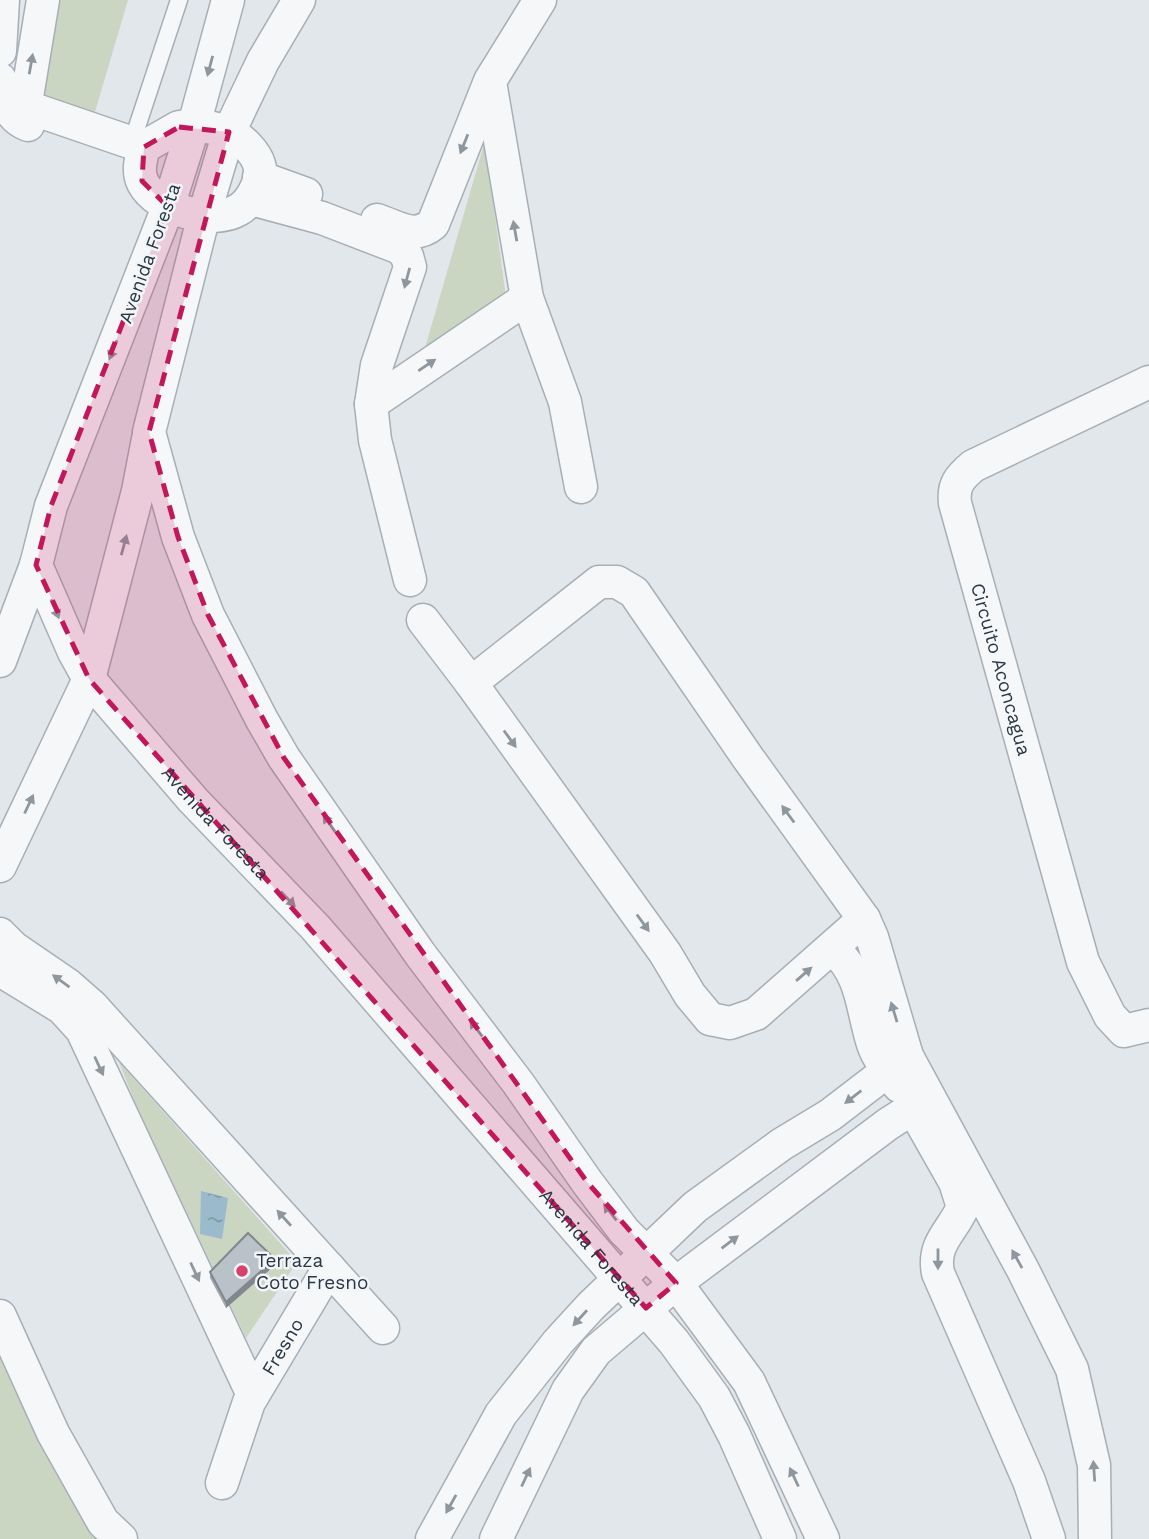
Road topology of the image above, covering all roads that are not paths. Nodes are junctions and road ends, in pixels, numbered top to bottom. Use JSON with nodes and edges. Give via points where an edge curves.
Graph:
{"nodes":[{"id":1,"x":3,"y":0,"type":"edge"},
{"id":2,"x":43,"y":0,"type":"edge"},
{"id":3,"x":179,"y":0,"type":"edge"},
{"id":4,"x":228,"y":0,"type":"edge"},
{"id":5,"x":299,"y":0,"type":"edge"},
{"id":6,"x":540,"y":0,"type":"edge"},
{"id":7,"x":0,"y":51,"type":"edge"},
{"id":8,"x":0,"y":79,"type":"edge"},
{"id":9,"x":490,"y":81,"type":"junction"},
{"id":10,"x":194,"y":125,"type":"junction"},
{"id":11,"x":229,"y":132,"type":"junction"},
{"id":12,"x":139,"y":151,"type":"junction"},
{"id":13,"x":255,"y":188,"type":"junction"},
{"id":14,"x":168,"y":207,"type":"junction"},
{"id":15,"x":204,"y":215,"type":"junction"},
{"id":16,"x":527,"y":298,"type":"junction"},
{"id":17,"x":1149,"y":382,"type":"edge"},
{"id":18,"x":371,"y":404,"type":"junction"},
{"id":19,"x":149,"y":432,"type":"junction"},
{"id":20,"x":581,"y":487,"type":"dead end"},
{"id":21,"x":36,"y":565,"type":"junction"},
{"id":22,"x":410,"y":580,"type":"dead end"},
{"id":23,"x":423,"y":620,"type":"dead end"},
{"id":24,"x":0,"y":661,"type":"edge"},
{"id":25,"x":89,"y":679,"type":"junction"},
{"id":26,"x":471,"y":683,"type":"junction"},
{"id":27,"x":0,"y":866,"type":"edge"},
{"id":28,"x":864,"y":919,"type":"junction"},
{"id":29,"x":0,"y":934,"type":"edge"},
{"id":30,"x":834,"y":948,"type":"junction"},
{"id":31,"x":0,"y":970,"type":"edge"},
{"id":32,"x":87,"y":1018,"type":"junction"},
{"id":33,"x":1149,"y":1025,"type":"edge"},
{"id":34,"x":897,"y":1063,"type":"junction"},
{"id":35,"x":922,"y":1103,"type":"junction"},
{"id":36,"x":962,"y":1178,"type":"junction"},
{"id":37,"x":648,"y":1254,"type":"junction"},
{"id":38,"x":329,"y":1268,"type":"junction"},
{"id":39,"x":620,"y":1280,"type":"junction"},
{"id":40,"x":676,"y":1283,"type":"junction"},
{"id":41,"x":646,"y":1308,"type":"junction"},
{"id":42,"x":0,"y":1316,"type":"edge"},
{"id":43,"x":383,"y":1328,"type":"dead end"},
{"id":44,"x":253,"y":1395,"type":"junction"},
{"id":45,"x":222,"y":1483,"type":"dead end"},
{"id":46,"x":121,"y":1539,"type":"edge"},
{"id":47,"x":432,"y":1539,"type":"edge"},
{"id":48,"x":496,"y":1539,"type":"edge"},
{"id":49,"x":780,"y":1539,"type":"edge"},
{"id":50,"x":823,"y":1539,"type":"edge"},
{"id":51,"x":1049,"y":1539,"type":"edge"},
{"id":52,"x":1095,"y":1539,"type":"edge"}],
"edges":[{"from":1,"to":7,"type":"street"},
{"from":12,"to":2,"type":"street","one_way":true,"via":[[33,110],[26,103]]},
{"from":3,"to":12,"type":"lane"},
{"from":4,"to":10,"type":"street","name":"Avenida Foresta","one_way":true},
{"from":5,"to":11,"type":"street","name":"Avenida Foresta"},
{"from":6,"to":9,"type":"street"},
{"from":8,"to":12,"type":"street","via":[[6,105],[23,123]]},
{"from":9,"to":13,"type":"street","one_way":true,"via":[[432,225],[424,232],[416,234]]},
{"from":16,"to":9,"type":"street","one_way":true},
{"from":10,"to":11,"type":"street"},
{"from":10,"to":12,"type":"street","via":[[178,127]]},
{"from":10,"to":14,"type":"street","name":"Avenida Foresta"},
{"from":11,"to":13,"type":"street","via":[[260,165]]},
{"from":11,"to":15,"type":"street","name":"Avenida Foresta"},
{"from":12,"to":14,"type":"street","via":[[142,181]]},
{"from":13,"to":15,"type":"street","via":[[240,210]]},
{"from":13,"to":18,"type":"street","one_way":true,"via":[[400,248],[407,256],[410,267],[377,365]]},
{"from":14,"to":15,"type":"street"},
{"from":14,"to":21,"type":"street","name":"Avenida Foresta","one_way":true,"via":[[51,506]]},
{"from":15,"to":19,"type":"street","name":"Avenida Foresta"},
{"from":18,"to":16,"type":"street","one_way":true},
{"from":16,"to":20,"type":"street","via":[[565,402]]},
{"from":17,"to":33,"type":"street","name":"Circuito Aconcagua","via":[[972,466],[954,490],[1083,962],[1110,1016],[1124,1031]]},
{"from":18,"to":22,"type":"street","via":[[374,440]]},
{"from":25,"to":19,"type":"street","one_way":true},
{"from":37,"to":19,"type":"street","name":"Avenida Foresta","one_way":true,"via":[[587,1182],[284,758],[208,615],[178,537]]},
{"from":21,"to":24,"type":"street"},
{"from":21,"to":25,"type":"street","name":"Avenida Foresta","one_way":true},
{"from":23,"to":26,"type":"street"},
{"from":27,"to":25,"type":"street","one_way":true},
{"from":25,"to":39,"type":"street","name":"Avenida Foresta","one_way":true,"via":[[193,800],[333,948]]},
{"from":28,"to":26,"type":"street","one_way":true,"via":[[634,592],[617,582],[598,582]]},
{"from":26,"to":30,"type":"street","one_way":true,"via":[[710,1019],[730,1023],[756,1014]]},
{"from":28,"to":30,"type":"street"},
{"from":34,"to":28,"type":"street","one_way":true,"via":[[872,937]]},
{"from":32,"to":29,"type":"street","name":"Fresno","one_way":true,"via":[[68,985]]},
{"from":30,"to":34,"type":"street","via":[[856,976],[874,1048]]},
{"from":31,"to":32,"type":"street","name":"Fresno"},
{"from":38,"to":32,"type":"street","name":"Fresno","one_way":true},
{"from":32,"to":44,"type":"street","name":"Fresno","one_way":true},
{"from":34,"to":35,"type":"street"},
{"from":34,"to":37,"type":"street","one_way":true,"via":[[695,1208]]},
{"from":35,"to":36,"type":"street"},
{"from":40,"to":35,"type":"street","one_way":true},
{"from":36,"to":51,"type":"street","one_way":true,"via":[[963,1207],[938,1247],[938,1273],[1029,1480]]},
{"from":52,"to":36,"type":"street","one_way":true,"via":[[1094,1465],[1072,1369],[1023,1270]]},
{"from":37,"to":39,"type":"street"},
{"from":37,"to":40,"type":"street","name":"Avenida Foresta"},
{"from":38,"to":43,"type":"street"},
{"from":38,"to":44,"type":"street","name":"Fresno"},
{"from":39,"to":41,"type":"street","name":"Avenida Foresta"},
{"from":39,"to":47,"type":"street","one_way":true,"via":[[558,1342],[501,1414]]},
{"from":40,"to":41,"type":"street"},
{"from":50,"to":40,"type":"street","name":"Avenida Foresta","one_way":true,"via":[[749,1382]]},
{"from":48,"to":41,"type":"street","one_way":true,"via":[[568,1390],[596,1351]]},
{"from":41,"to":49,"type":"street","name":"Avenida Foresta","via":[[714,1397]]},
{"from":42,"to":46,"type":"street","via":[[53,1433],[103,1522]]},
{"from":44,"to":45,"type":"street"}]}
